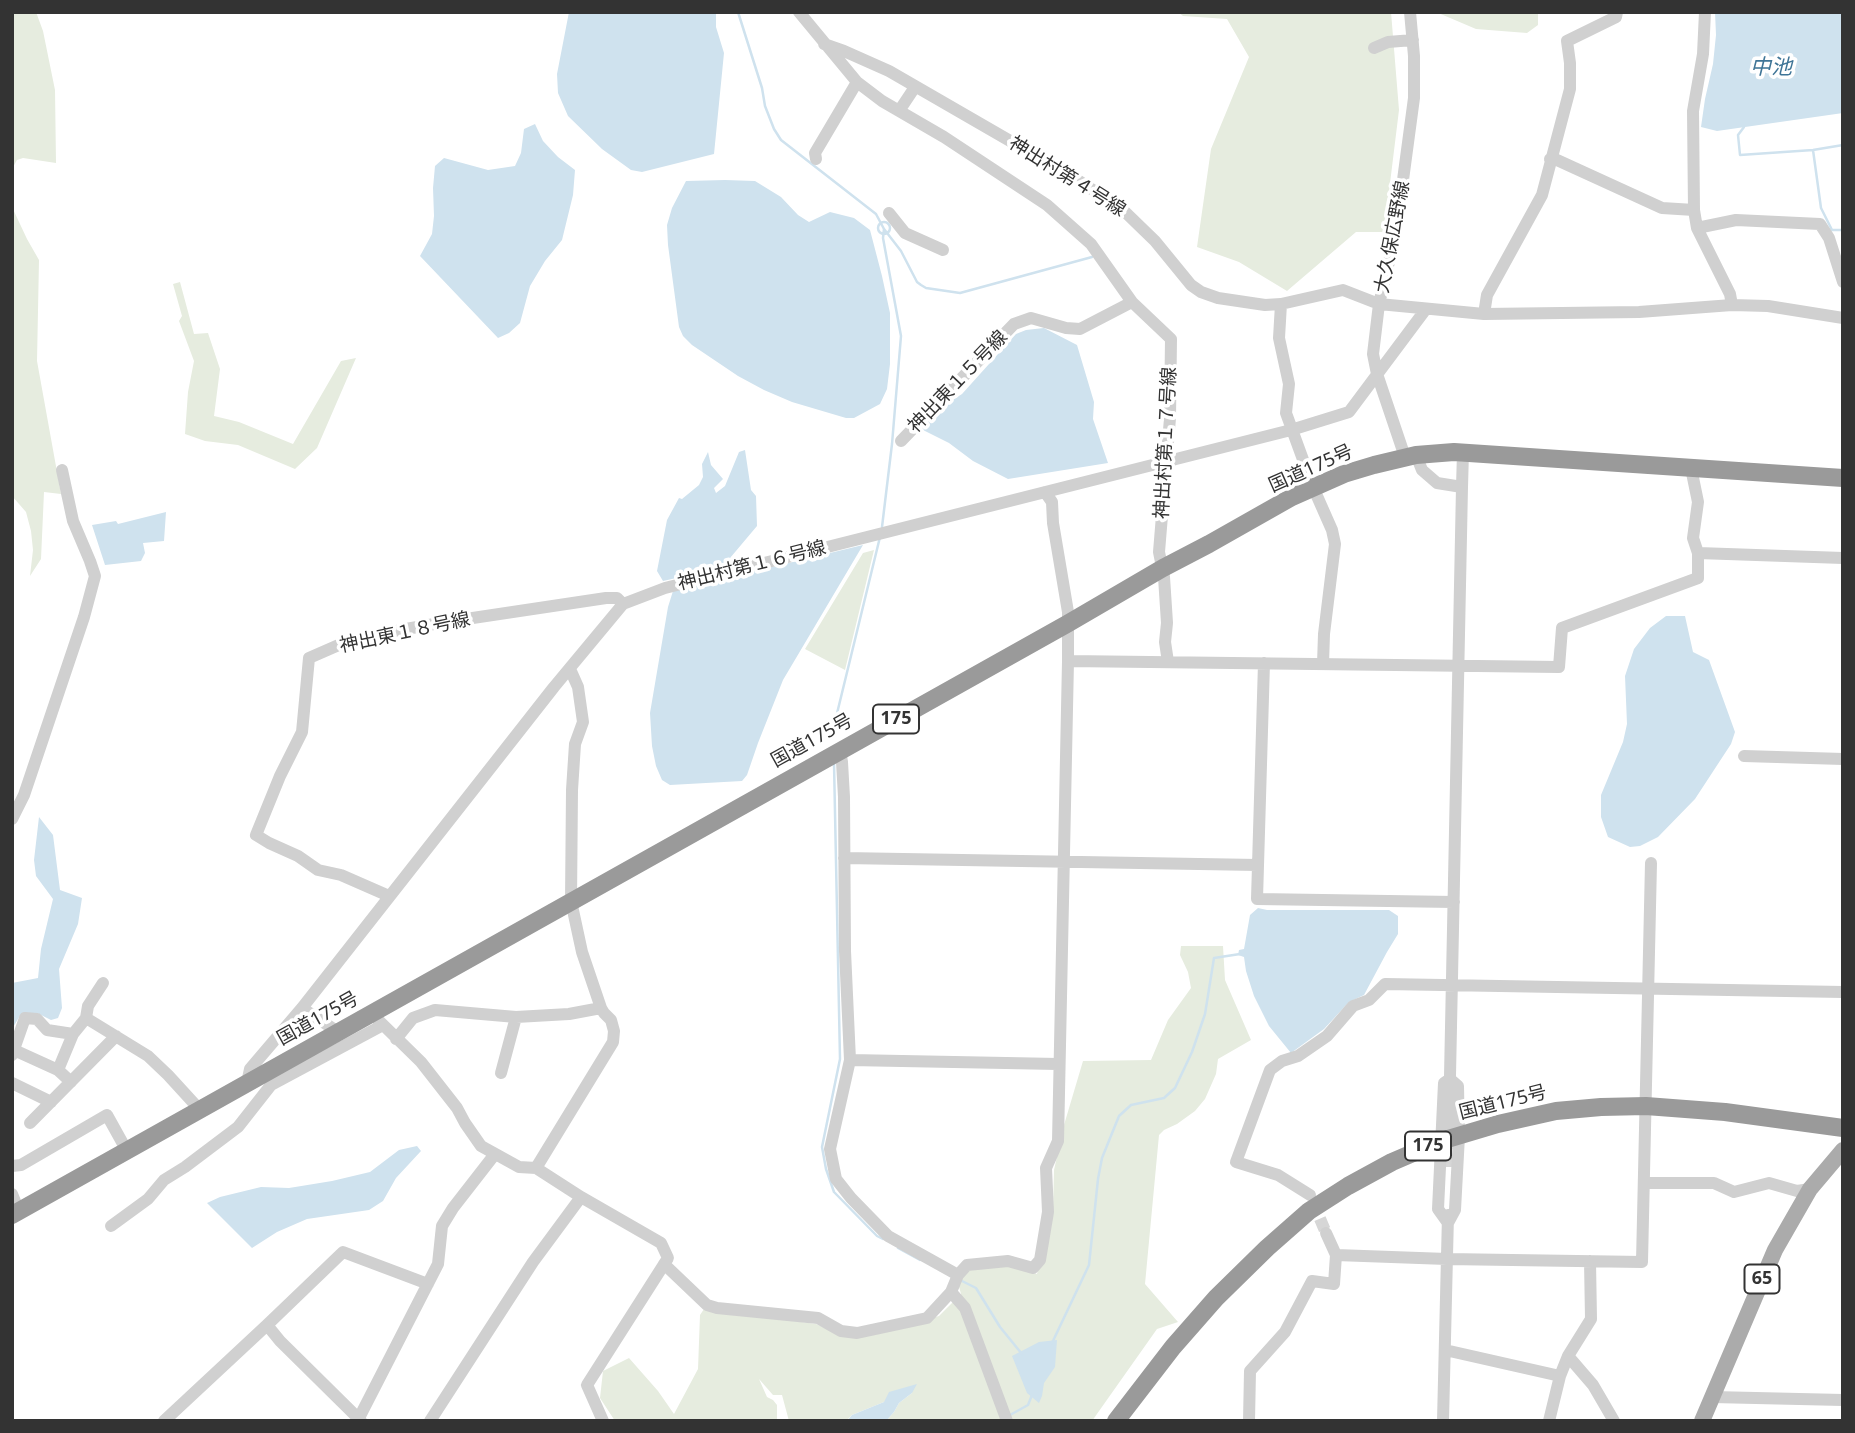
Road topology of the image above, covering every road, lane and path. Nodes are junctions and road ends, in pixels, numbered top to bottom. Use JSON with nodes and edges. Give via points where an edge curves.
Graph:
{"nodes":[{"id":1,"x":799,"y":12,"type":"edge"},
{"id":2,"x":1410,"y":12,"type":"edge"},
{"id":3,"x":1618,"y":12,"type":"edge"},
{"id":4,"x":1705,"y":12,"type":"edge"},
{"id":5,"x":1413,"y":40,"type":"junction"},
{"id":6,"x":824,"y":44,"type":"junction"},
{"id":7,"x":1374,"y":48,"type":"dead end"},
{"id":8,"x":857,"y":82,"type":"junction"},
{"id":9,"x":915,"y":87,"type":"junction"},
{"id":10,"x":899,"y":111,"type":"junction"},
{"id":11,"x":817,"y":159,"type":"dead end"},
{"id":12,"x":1550,"y":159,"type":"junction"},
{"id":13,"x":1694,"y":210,"type":"junction"},
{"id":14,"x":889,"y":213,"type":"dead end"},
{"id":15,"x":1697,"y":228,"type":"junction"},
{"id":16,"x":943,"y":250,"type":"dead end"},
{"id":17,"x":1843,"y":282,"type":"edge"},
{"id":18,"x":1132,"y":302,"type":"junction"},
{"id":19,"x":1281,"y":304,"type":"junction"},
{"id":20,"x":1379,"y":304,"type":"junction"},
{"id":21,"x":1732,"y":305,"type":"junction"},
{"id":22,"x":1426,"y":309,"type":"junction"},
{"id":23,"x":1484,"y":314,"type":"junction"},
{"id":24,"x":1843,"y":318,"type":"edge"},
{"id":25,"x":1377,"y":374,"type":"junction"},
{"id":26,"x":1291,"y":430,"type":"junction"},
{"id":27,"x":901,"y":441,"type":"dead end"},
{"id":28,"x":1463,"y":452,"type":"junction"},
{"id":29,"x":1410,"y":456,"type":"junction"},
{"id":30,"x":1165,"y":462,"type":"junction"},
{"id":31,"x":1691,"y":468,"type":"junction"},
{"id":32,"x":62,"y":470,"type":"dead end"},
{"id":33,"x":1843,"y":478,"type":"edge"},
{"id":34,"x":1313,"y":487,"type":"junction"},
{"id":35,"x":1462,"y":487,"type":"junction"},
{"id":36,"x":1045,"y":492,"type":"junction"},
{"id":37,"x":1698,"y":553,"type":"junction"},
{"id":38,"x":1843,"y":558,"type":"edge"},
{"id":39,"x":1163,"y":568,"type":"junction"},
{"id":40,"x":623,"y":604,"type":"junction"},
{"id":41,"x":1067,"y":624,"type":"junction"},
{"id":42,"x":1068,"y":661,"type":"junction"},
{"id":43,"x":1168,"y":662,"type":"junction"},
{"id":44,"x":1264,"y":663,"type":"junction"},
{"id":45,"x":1323,"y":664,"type":"junction"},
{"id":46,"x":1458,"y":666,"type":"junction"},
{"id":47,"x":570,"y":669,"type":"junction"},
{"id":48,"x":840,"y":750,"type":"junction"},
{"id":49,"x":1744,"y":756,"type":"dead end"},
{"id":50,"x":1843,"y":759,"type":"edge"},
{"id":51,"x":12,"y":819,"type":"edge"},
{"id":52,"x":844,"y":858,"type":"junction"},
{"id":53,"x":1062,"y":862,"type":"junction"},
{"id":54,"x":1651,"y":863,"type":"dead end"},
{"id":55,"x":1258,"y":866,"type":"junction"},
{"id":56,"x":389,"y":896,"type":"junction"},
{"id":57,"x":571,"y":901,"type":"junction"},
{"id":58,"x":1454,"y":902,"type":"junction"},
{"id":59,"x":103,"y":983,"type":"dead end"},
{"id":60,"x":1452,"y":985,"type":"junction"},
{"id":61,"x":1648,"y":989,"type":"junction"},
{"id":62,"x":1843,"y":992,"type":"edge"},
{"id":63,"x":302,"y":1008,"type":"junction"},
{"id":64,"x":601,"y":1008,"type":"junction"},
{"id":65,"x":516,"y":1017,"type":"junction"},
{"id":66,"x":86,"y":1018,"type":"junction"},
{"id":67,"x":377,"y":1019,"type":"junction"},
{"id":68,"x":338,"y":1032,"type":"junction"},
{"id":69,"x":73,"y":1034,"type":"junction"},
{"id":70,"x":116,"y":1037,"type":"junction"},
{"id":71,"x":396,"y":1039,"type":"junction"},
{"id":72,"x":13,"y":1053,"type":"edge"},
{"id":73,"x":850,"y":1060,"type":"junction"},
{"id":74,"x":1058,"y":1064,"type":"junction"},
{"id":75,"x":58,"y":1070,"type":"junction"},
{"id":76,"x":501,"y":1073,"type":"dead end"},
{"id":77,"x":1450,"y":1079,"type":"junction"},
{"id":78,"x":71,"y":1082,"type":"junction"},
{"id":79,"x":12,"y":1083,"type":"edge"},
{"id":80,"x":247,"y":1083,"type":"junction"},
{"id":81,"x":51,"y":1102,"type":"junction"},
{"id":82,"x":1646,"y":1106,"type":"junction"},
{"id":83,"x":200,"y":1110,"type":"junction"},
{"id":84,"x":30,"y":1123,"type":"dead end"},
{"id":85,"x":1843,"y":1128,"type":"edge"},
{"id":86,"x":1450,"y":1134,"type":"junction"},
{"id":87,"x":1843,"y":1150,"type":"edge"},
{"id":88,"x":127,"y":1151,"type":"junction"},
{"id":89,"x":495,"y":1154,"type":"junction"},
{"id":90,"x":12,"y":1166,"type":"edge"},
{"id":91,"x":1449,"y":1167,"type":"tunnel mouth"},
{"id":92,"x":536,"y":1168,"type":"junction"},
{"id":93,"x":1644,"y":1183,"type":"junction"},
{"id":94,"x":1810,"y":1189,"type":"junction"},
{"id":95,"x":1310,"y":1195,"type":"tunnel mouth"},
{"id":96,"x":581,"y":1197,"type":"junction"},
{"id":97,"x":14,"y":1207,"type":"edge"},
{"id":98,"x":1448,"y":1223,"type":"junction"},
{"id":99,"x":110,"y":1226,"type":"dead end"},
{"id":100,"x":1326,"y":1233,"type":"tunnel mouth"},
{"id":101,"x":1336,"y":1255,"type":"junction"},
{"id":102,"x":1447,"y":1259,"type":"junction"},
{"id":103,"x":1590,"y":1261,"type":"junction"},
{"id":104,"x":664,"y":1264,"type":"junction"},
{"id":105,"x":958,"y":1275,"type":"junction"},
{"id":106,"x":428,"y":1284,"type":"junction"},
{"id":107,"x":951,"y":1292,"type":"junction"},
{"id":108,"x":267,"y":1325,"type":"junction"},
{"id":109,"x":1445,"y":1350,"type":"junction"},
{"id":110,"x":1567,"y":1356,"type":"junction"},
{"id":111,"x":1560,"y":1376,"type":"junction"},
{"id":112,"x":1712,"y":1397,"type":"junction"},
{"id":113,"x":1843,"y":1400,"type":"edge"},
{"id":114,"x":360,"y":1420,"type":"edge"},
{"id":115,"x":164,"y":1421,"type":"edge"},
{"id":116,"x":430,"y":1421,"type":"edge"},
{"id":117,"x":603,"y":1421,"type":"edge"},
{"id":118,"x":1007,"y":1421,"type":"edge"},
{"id":119,"x":1116,"y":1421,"type":"edge"},
{"id":120,"x":1249,"y":1421,"type":"edge"},
{"id":121,"x":1443,"y":1421,"type":"edge"},
{"id":122,"x":1549,"y":1421,"type":"edge"},
{"id":123,"x":1614,"y":1421,"type":"edge"},
{"id":124,"x":1702,"y":1421,"type":"edge"}],
"edges":[{"from":1,"to":6,"type":"street","name":"神出村第１７号線"},
{"from":2,"to":5,"type":"street","name":"大久保広野線"},
{"from":3,"to":12,"type":"street","via":[[1567,41],[1570,89]]},
{"from":4,"to":13,"type":"street","via":[[1693,111]]},
{"from":5,"to":7,"type":"street"},
{"from":5,"to":20,"type":"street","name":"大久保広野線","via":[[1414,98],[1407,160]]},
{"from":6,"to":8,"type":"street","name":"神出村第１７号線"},
{"from":6,"to":9,"type":"street","name":"神出村第４号線"},
{"from":8,"to":10,"type":"street","name":"神出村第１７号線"},
{"from":8,"to":11,"type":"street","via":[[815,153]]},
{"from":9,"to":10,"type":"street"},
{"from":9,"to":19,"type":"street","name":"神出村第４号線","via":[[1122,209],[1201,292]]},
{"from":10,"to":18,"type":"street","name":"神出村第１７号線","via":[[1047,205],[1091,244]]},
{"from":12,"to":13,"type":"street","via":[[1662,208]]},
{"from":12,"to":23,"type":"street","via":[[1542,195],[1488,295]]},
{"from":13,"to":15,"type":"street"},
{"from":14,"to":16,"type":"street","via":[[905,233]]},
{"from":15,"to":17,"type":"street","via":[[1736,220],[1820,224]]},
{"from":15,"to":21,"type":"street"},
{"from":18,"to":27,"type":"street","name":"神出東１５号線","via":[[1080,329],[1031,318],[1014,324]]},
{"from":18,"to":30,"type":"street","name":"神出村第１７号線","via":[[1171,339]]},
{"from":19,"to":20,"type":"street","name":"神出村第４号線","via":[[1343,290]]},
{"from":19,"to":26,"type":"street","via":[[1279,338],[1289,384],[1286,413]]},
{"from":20,"to":22,"type":"street","name":"神出村第４号線"},
{"from":20,"to":25,"type":"street","name":"大久保広野線","via":[[1373,355]]},
{"from":21,"to":23,"type":"street","name":"神出村第４号線","via":[[1639,312]]},
{"from":21,"to":24,"type":"street","name":"神出村第４号線"},
{"from":22,"to":23,"type":"street","name":"神出村第４号線"},
{"from":22,"to":25,"type":"street","name":"神出村第１６号線"},
{"from":25,"to":26,"type":"street","name":"神出村第１６号線","via":[[1349,412]]},
{"from":25,"to":29,"type":"street","name":"大久保広野線"},
{"from":26,"to":30,"type":"street","name":"神出村第１６号線"},
{"from":26,"to":34,"type":"street"},
{"from":28,"to":29,"type":"highway","name":"国道175号","number":"175"},
{"from":28,"to":31,"type":"highway","name":"国道175号","number":"175"},
{"from":28,"to":35,"type":"street"},
{"from":29,"to":34,"type":"highway","name":"国道175号","number":"175"},
{"from":29,"to":35,"type":"street","name":"大久保広野線","via":[[1437,483]]},
{"from":30,"to":36,"type":"street","name":"神出村第１６号線"},
{"from":30,"to":39,"type":"street","name":"神出村第１７号線","via":[[1159,552]]},
{"from":31,"to":33,"type":"highway","name":"国道175号","number":"175"},
{"from":31,"to":37,"type":"street","via":[[1698,502],[1693,538]]},
{"from":32,"to":51,"type":"street","via":[[73,521],[95,576],[24,795]]},
{"from":34,"to":39,"type":"highway","name":"国道175号","number":"175"},
{"from":34,"to":45,"type":"street","via":[[1335,544]]},
{"from":35,"to":46,"type":"street"},
{"from":36,"to":40,"type":"street","name":"神出村第１６号線","via":[[665,588]]},
{"from":36,"to":41,"type":"street","via":[[1052,502]]},
{"from":37,"to":38,"type":"street"},
{"from":37,"to":46,"type":"street","via":[[1698,578],[1562,628],[1559,667]]},
{"from":39,"to":41,"type":"highway","name":"国道175号","number":"175"},
{"from":39,"to":43,"type":"street","name":"神出村第１７号線"},
{"from":40,"to":47,"type":"street","name":"神出村第１６号線"},
{"from":40,"to":56,"type":"street","name":"神出東１８号線","via":[[617,598],[607,598],[400,630],[341,644],[309,658],[302,732],[257,835],[318,870]]},
{"from":41,"to":42,"type":"street"},
{"from":41,"to":48,"type":"highway","name":"国道175号","number":"175"},
{"from":42,"to":43,"type":"street"},
{"from":42,"to":53,"type":"street"},
{"from":43,"to":44,"type":"street"},
{"from":44,"to":45,"type":"street"},
{"from":44,"to":55,"type":"street"},
{"from":45,"to":46,"type":"street"},
{"from":46,"to":58,"type":"street"},
{"from":47,"to":56,"type":"street","name":"神出村第１６号線"},
{"from":47,"to":57,"type":"street","via":[[583,722],[575,744]]},
{"from":48,"to":52,"type":"street"},
{"from":48,"to":57,"type":"highway","name":"国道175号","number":"175"},
{"from":49,"to":50,"type":"street"},
{"from":52,"to":53,"type":"street"},
{"from":52,"to":73,"type":"street"},
{"from":53,"to":55,"type":"street"},
{"from":53,"to":74,"type":"street"},
{"from":54,"to":61,"type":"street"},
{"from":55,"to":58,"type":"street","via":[[1257,899]]},
{"from":56,"to":63,"type":"street","name":"神出村第１６号線"},
{"from":57,"to":64,"type":"street"},
{"from":57,"to":67,"type":"highway","name":"国道175号","number":"175"},
{"from":58,"to":60,"type":"street"},
{"from":59,"to":66,"type":"street"},
{"from":60,"to":61,"type":"street"},
{"from":60,"to":77,"type":"street"},
{"from":60,"to":95,"type":"street","via":[[1385,985],[1369,1000],[1353,1006],[1326,1036],[1270,1070],[1236,1162],[1278,1175]]},
{"from":61,"to":62,"type":"street"},
{"from":61,"to":82,"type":"street"},
{"from":63,"to":68,"type":"street"},
{"from":63,"to":80,"type":"street","name":"神出村第１６号線","via":[[250,1069]]},
{"from":64,"to":65,"type":"street"},
{"from":64,"to":92,"type":"street","via":[[611,1020],[613,1042]]},
{"from":65,"to":71,"type":"street","via":[[435,1010],[413,1018]]},
{"from":65,"to":76,"type":"street"},
{"from":66,"to":69,"type":"street"},
{"from":66,"to":70,"type":"street"},
{"from":67,"to":68,"type":"highway","name":"国道175号","number":"175"},
{"from":67,"to":71,"type":"street"},
{"from":67,"to":99,"type":"street","via":[[271,1085],[238,1127]]},
{"from":68,"to":80,"type":"highway","name":"国道175号","number":"175"},
{"from":69,"to":72,"type":"street","via":[[47,1030],[37,1019],[24,1018]]},
{"from":69,"to":75,"type":"street"},
{"from":70,"to":78,"type":"street"},
{"from":70,"to":83,"type":"street","via":[[148,1056]]},
{"from":71,"to":89,"type":"street","via":[[421,1062],[481,1146]]},
{"from":72,"to":75,"type":"street"},
{"from":73,"to":74,"type":"street"},
{"from":73,"to":105,"type":"street","via":[[830,1149],[836,1179],[888,1237]]},
{"from":74,"to":105,"type":"street","via":[[1058,1141],[1046,1168],[1048,1212],[1040,1260],[1033,1268],[1008,1261],[967,1265]]},
{"from":75,"to":78,"type":"street"},
{"from":77,"to":86,"type":"street","via":[[1444,1083]]},
{"from":77,"to":86,"type":"street","via":[[1458,1086]]},
{"from":78,"to":81,"type":"street"},
{"from":79,"to":81,"type":"street"},
{"from":80,"to":83,"type":"highway","name":"国道175号","number":"175"},
{"from":81,"to":84,"type":"street"},
{"from":82,"to":85,"type":"highway","name":"国道175号","number":"175"},
{"from":82,"to":86,"type":"highway","name":"国道175号","number":"175","via":[[1556,1111]]},
{"from":82,"to":93,"type":"street"},
{"from":83,"to":88,"type":"highway","name":"国道175号","number":"175"},
{"from":86,"to":98,"type":"street","via":[[1455,1210]]},
{"from":86,"to":98,"type":"street","via":[[1438,1209]]},
{"from":86,"to":119,"type":"highway","name":"国道175号","number":"175","via":[[1309,1211],[1216,1298]]},
{"from":87,"to":94,"type":"main road","number":"65"},
{"from":88,"to":90,"type":"street","via":[[107,1115]]},
{"from":88,"to":97,"type":"highway","name":"国道175号","number":"175"},
{"from":89,"to":92,"type":"street","via":[[519,1167]]},
{"from":89,"to":106,"type":"street","via":[[442,1226],[438,1264]]},
{"from":91,"to":98,"type":"street"},
{"from":92,"to":96,"type":"street"},
{"from":93,"to":94,"type":"street","via":[[1714,1184],[1734,1192],[1769,1183],[1797,1191]]},
{"from":93,"to":103,"type":"street","via":[[1642,1262]]},
{"from":94,"to":112,"type":"main road","number":"65","via":[[1775,1250]]},
{"from":96,"to":104,"type":"street","via":[[661,1243],[668,1258]]},
{"from":96,"to":116,"type":"street"},
{"from":98,"to":102,"type":"street"},
{"from":100,"to":101,"type":"street"},
{"from":101,"to":102,"type":"street"},
{"from":101,"to":120,"type":"street","via":[[1334,1284],[1312,1281],[1285,1332],[1250,1371]]},
{"from":102,"to":103,"type":"street"},
{"from":102,"to":109,"type":"street"},
{"from":103,"to":110,"type":"street","via":[[1591,1319]]},
{"from":104,"to":107,"type":"street","via":[[707,1305],[818,1318],[841,1331],[857,1333],[927,1318]]},
{"from":104,"to":117,"type":"street","via":[[587,1385]]},
{"from":105,"to":107,"type":"street"},
{"from":106,"to":108,"type":"street","via":[[343,1252]]},
{"from":106,"to":114,"type":"street"},
{"from":107,"to":118,"type":"street","via":[[965,1308]]},
{"from":108,"to":114,"type":"street"},
{"from":108,"to":115,"type":"street"},
{"from":109,"to":111,"type":"street"},
{"from":109,"to":121,"type":"street"},
{"from":110,"to":111,"type":"street"},
{"from":110,"to":123,"type":"street","via":[[1593,1385]]},
{"from":111,"to":122,"type":"street"},
{"from":112,"to":113,"type":"street"},
{"from":112,"to":124,"type":"main road","number":"65"}]}
